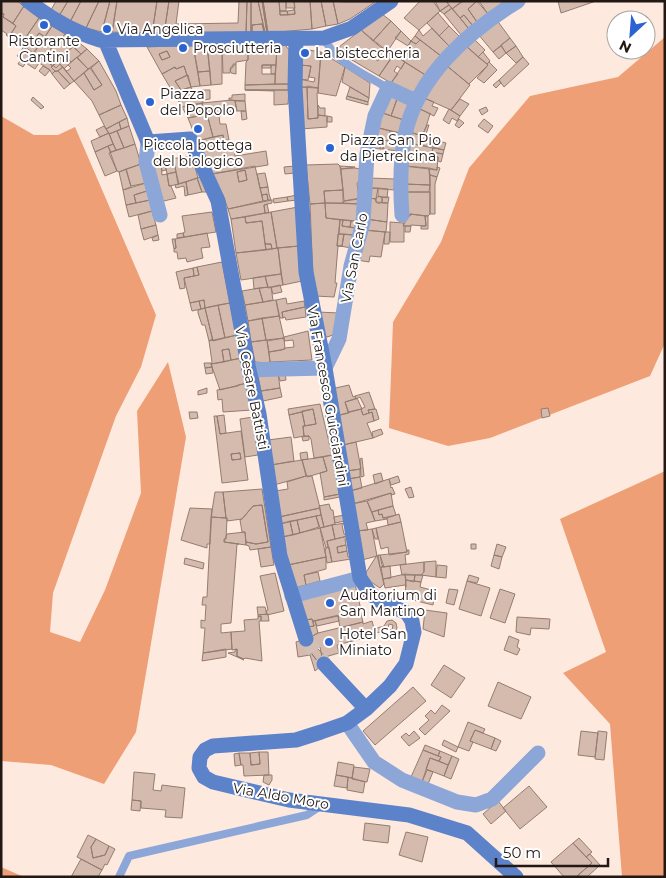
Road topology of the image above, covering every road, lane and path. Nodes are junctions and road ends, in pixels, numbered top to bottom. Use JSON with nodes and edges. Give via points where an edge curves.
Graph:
{"nodes":[{"id":1,"x":28,"y":1,"type":"edge"},
{"id":2,"x":391,"y":1,"type":"edge"},
{"id":3,"x":518,"y":1,"type":"edge"},
{"id":4,"x":324,"y":38,"type":"junction"},
{"id":5,"x":296,"y":39,"type":"junction"},
{"id":6,"x":105,"y":40,"type":"junction"},
{"id":7,"x":386,"y":87,"type":"junction"},
{"id":8,"x":416,"y":101,"type":"junction"},
{"id":9,"x":148,"y":142,"type":"junction"},
{"id":10,"x":402,"y":214,"type":"dead end"},
{"id":11,"x":160,"y":215,"type":"dead end"},
{"id":12,"x":325,"y":368,"type":"junction"},
{"id":13,"x":249,"y":370,"type":"junction"},
{"id":14,"x":360,"y":578,"type":"junction"},
{"id":15,"x":292,"y":596,"type":"junction"},
{"id":16,"x":306,"y":639,"type":"tunnel mouth"},
{"id":17,"x":324,"y":664,"type":"tunnel mouth"},
{"id":18,"x":366,"y":709,"type":"junction"},
{"id":19,"x":347,"y":723,"type":"junction"},
{"id":20,"x":538,"y":753,"type":"dead end"},
{"id":21,"x":324,"y":804,"type":"junction"},
{"id":22,"x":119,"y":877,"type":"edge"},
{"id":23,"x":516,"y":877,"type":"edge"}],
"edges":[{"from":1,"to":6,"type":"main road","via":[[81,34]]},
{"from":2,"to":4,"type":"main road","via":[[352,28]]},
{"from":3,"to":8,"type":"street","via":[[490,18],[456,48]]},
{"from":4,"to":5,"type":"main road"},
{"from":4,"to":7,"type":"lane","via":[[335,55]]},
{"from":5,"to":6,"type":"main road"},
{"from":5,"to":12,"type":"main road","name":"Via Francesco Guicciardini","via":[[292,87],[306,272]]},
{"from":6,"to":9,"type":"main road"},
{"from":7,"to":8,"type":"street"},
{"from":7,"to":12,"type":"street","name":"Via San Carlo","via":[[375,116],[367,154],[363,223],[351,266],[339,339]]},
{"from":8,"to":10,"type":"street","via":[[402,152]]},
{"from":9,"to":11,"type":"street","via":[[146,162]]},
{"from":9,"to":13,"type":"main road","name":"Via Cesare Battisti","via":[[190,140],[218,201]]},
{"from":12,"to":13,"type":"street"},
{"from":12,"to":14,"type":"main road","name":"Via Francesco Guicciardini"},
{"from":13,"to":15,"type":"main road","name":"Via Cesare Battisti","via":[[259,414],[280,556]]},
{"from":14,"to":15,"type":"street"},
{"from":14,"to":18,"type":"main road","name":"Via Francesco Guicciardini","via":[[378,600],[407,614],[414,632],[406,664],[390,686]]},
{"from":15,"to":16,"type":"main road","name":"Via Cesare Battisti"},
{"from":17,"to":18,"type":"main road"},
{"from":18,"to":19,"type":"main road","name":"Via Aldo Moro"},
{"from":19,"to":20,"type":"street","via":[[374,762],[402,780],[457,802],[476,805],[492,799]]},
{"from":19,"to":21,"type":"main road","name":"Via Aldo Moro","via":[[296,740],[213,746],[200,757],[199,768],[204,777],[213,782],[289,800]]},
{"from":21,"to":22,"type":"lane","via":[[307,815],[130,856]]},
{"from":21,"to":23,"type":"main road","name":"Via Aldo Moro","via":[[409,815],[467,833]]}]}
